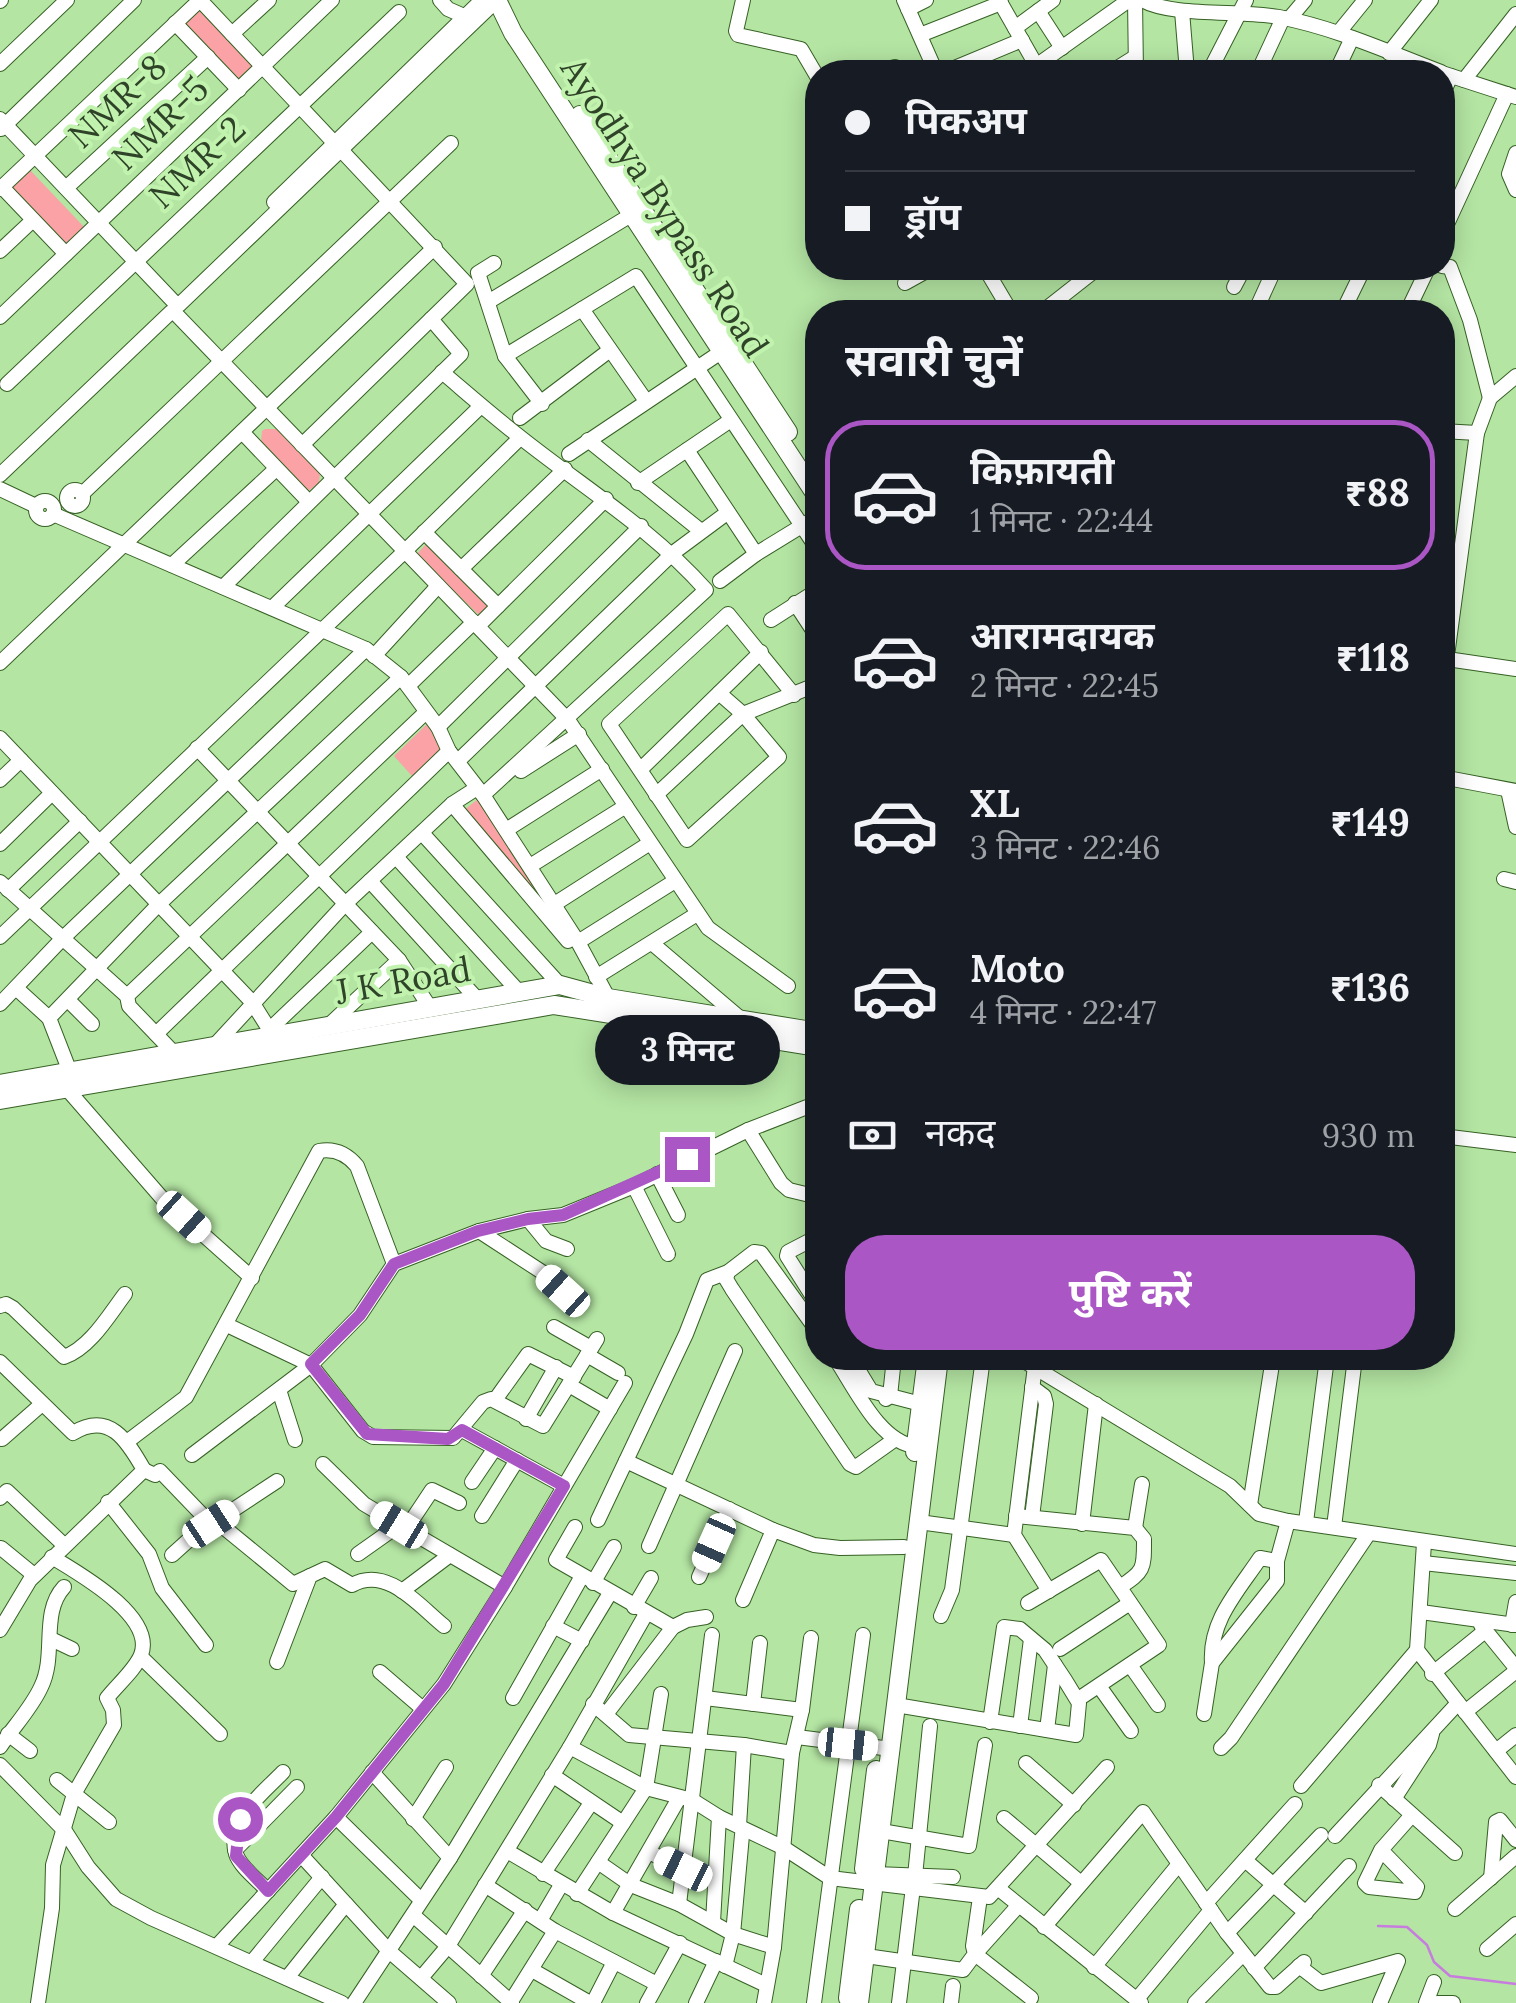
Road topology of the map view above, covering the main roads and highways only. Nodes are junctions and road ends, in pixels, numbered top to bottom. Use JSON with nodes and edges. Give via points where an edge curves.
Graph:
{"nodes":[{"id":1,"x":497,"y":0,"type":"edge"},
{"id":2,"x":509,"y":0,"type":"edge"},
{"id":3,"x":726,"y":349,"type":"junction"},
{"id":4,"x":805,"y":458,"type":"edge"},
{"id":5,"x":805,"y":477,"type":"edge"},
{"id":6,"x":613,"y":1006,"type":"junction"},
{"id":7,"x":652,"y":1012,"type":"junction"},
{"id":8,"x":805,"y":1030,"type":"edge"},
{"id":9,"x":267,"y":1040,"type":"junction"},
{"id":10,"x":805,"y":1044,"type":"edge"},
{"id":11,"x":66,"y":1078,"type":"junction"},
{"id":12,"x":0,"y":1084,"type":"edge"},
{"id":13,"x":0,"y":1100,"type":"edge"},
{"id":14,"x":925,"y":1370,"type":"edge"},
{"id":15,"x":937,"y":1370,"type":"edge"},
{"id":16,"x":885,"y":1748,"type":"junction"},
{"id":17,"x":870,"y":1879,"type":"junction"},
{"id":18,"x":847,"y":2003,"type":"edge"},
{"id":19,"x":859,"y":2003,"type":"edge"}],
"edges":[{"from":1,"to":3,"type":"main road","name":"Ayodhya Bypass Road","via":[[631,215]]},
{"from":2,"to":3,"type":"main road","name":"Ayodhya Bypass Road"},
{"from":3,"to":4,"type":"main road","name":"Ayodhya Bypass Road"},
{"from":3,"to":5,"type":"main road","name":"Ayodhya Bypass Road"},
{"from":6,"to":7,"type":"main road","name":"J K Road"},
{"from":6,"to":9,"type":"main road","name":"J K Road","via":[[554,1005]]},
{"from":6,"to":9,"type":"main road","name":"J K Road","via":[[560,985]]},
{"from":7,"to":8,"type":"main road","name":"J K Road"},
{"from":7,"to":10,"type":"main road","name":"J K Road"},
{"from":9,"to":11,"type":"main road","name":"J K Road"},
{"from":9,"to":11,"type":"main road","name":"J K Road"},
{"from":11,"to":12,"type":"main road","name":"J K Road"},
{"from":11,"to":13,"type":"main road","name":"J K Road"},
{"from":14,"to":16,"type":"main road"},
{"from":15,"to":16,"type":"main road"},
{"from":16,"to":17,"type":"main road"},
{"from":16,"to":17,"type":"main road","via":[[881,1831]]},
{"from":17,"to":18,"type":"main road"},
{"from":17,"to":19,"type":"main road"}]}
